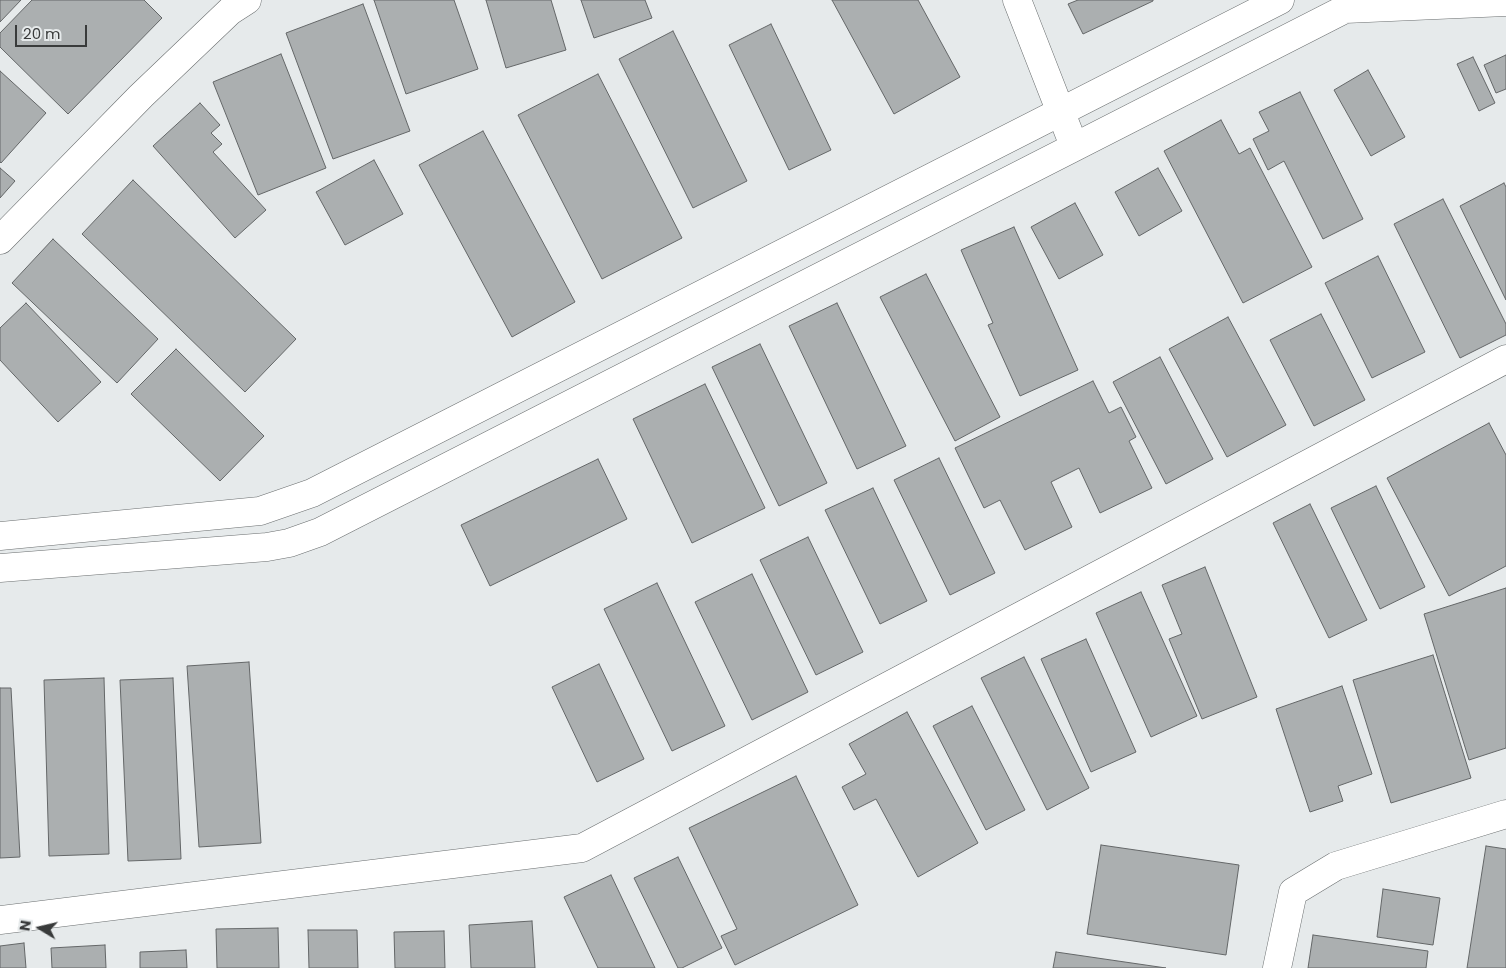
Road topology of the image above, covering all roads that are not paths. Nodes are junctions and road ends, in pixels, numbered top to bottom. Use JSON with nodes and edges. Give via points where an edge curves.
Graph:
{"nodes":[{"id":1,"x":246,"y":0,"type":"edge"},
{"id":2,"x":1017,"y":0,"type":"edge"},
{"id":3,"x":1280,"y":0,"type":"edge"},
{"id":4,"x":1506,"y":2,"type":"edge"},
{"id":5,"x":1061,"y":111,"type":"junction"},
{"id":6,"x":1074,"y":146,"type":"junction"},
{"id":7,"x":0,"y":240,"type":"edge"},
{"id":8,"x":1506,"y":358,"type":"edge"},
{"id":9,"x":0,"y":536,"type":"edge"},
{"id":10,"x":0,"y":568,"type":"edge"},
{"id":11,"x":1506,"y":814,"type":"edge"},
{"id":12,"x":0,"y":920,"type":"edge"},
{"id":13,"x":1277,"y":968,"type":"edge"}],
"edges":[{"from":1,"to":7,"type":"street","via":[[230,11],[141,96]]},
{"from":2,"to":5,"type":"street"},
{"from":3,"to":5,"type":"street"},
{"from":4,"to":6,"type":"street","via":[[1344,9]]},
{"from":5,"to":6,"type":"street"},
{"from":5,"to":9,"type":"street","via":[[312,493],[260,511]]},
{"from":6,"to":10,"type":"street","via":[[320,532],[289,543],[267,546]]},
{"from":8,"to":12,"type":"street","via":[[582,848]]},
{"from":11,"to":13,"type":"street","via":[[1336,866],[1293,892]]}]}
